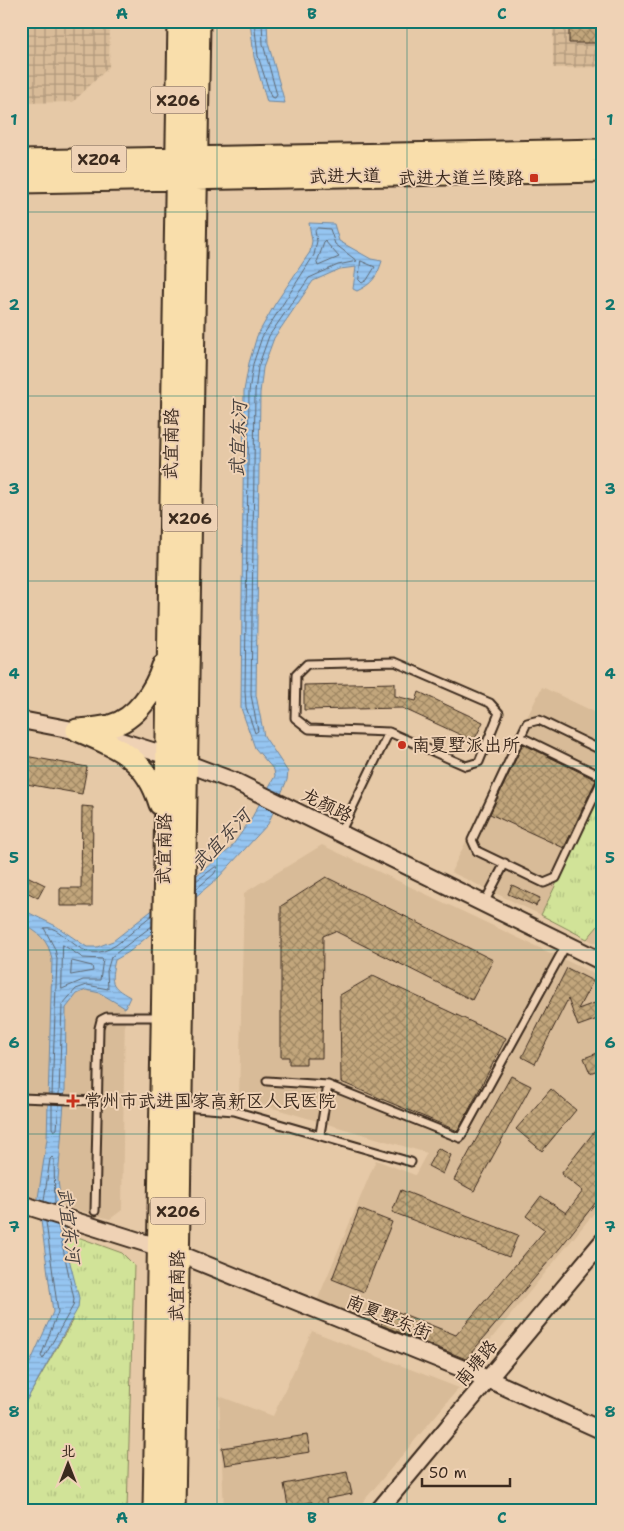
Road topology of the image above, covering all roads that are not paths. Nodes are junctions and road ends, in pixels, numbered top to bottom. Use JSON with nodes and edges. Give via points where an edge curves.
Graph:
{"nodes":[{"id":1,"x":179,"y":21,"type":"edge"},
{"id":2,"x":199,"y":21,"type":"edge"},
{"id":3,"x":603,"y":150,"type":"edge"},
{"id":4,"x":187,"y":157,"type":"junction"},
{"id":5,"x":21,"y":161,"type":"edge"},
{"id":6,"x":603,"y":171,"type":"edge"},
{"id":7,"x":187,"y":179,"type":"junction"},
{"id":8,"x":21,"y":182,"type":"edge"},
{"id":9,"x":167,"y":654,"type":"junction"},
{"id":10,"x":21,"y":720,"type":"edge"},
{"id":11,"x":77,"y":730,"type":"junction"},
{"id":12,"x":388,"y":732,"type":"junction"},
{"id":13,"x":520,"y":737,"type":"junction"},
{"id":14,"x":603,"y":751,"type":"edge"},
{"id":15,"x":165,"y":755,"type":"junction"},
{"id":16,"x":186,"y":762,"type":"junction"},
{"id":17,"x":603,"y":778,"type":"edge"},
{"id":18,"x":164,"y":817,"type":"junction"},
{"id":19,"x":340,"y":834,"type":"junction"},
{"id":20,"x":504,"y":863,"type":"junction"},
{"id":21,"x":483,"y":905,"type":"junction"},
{"id":22,"x":566,"y":945,"type":"junction"},
{"id":23,"x":603,"y":962,"type":"edge"},
{"id":24,"x":162,"y":1017,"type":"junction"},
{"id":25,"x":267,"y":1081,"type":"dead end"},
{"id":26,"x":328,"y":1085,"type":"junction"},
{"id":27,"x":21,"y":1098,"type":"edge"},
{"id":28,"x":96,"y":1101,"type":"junction"},
{"id":29,"x":180,"y":1107,"type":"junction"},
{"id":30,"x":320,"y":1134,"type":"junction"},
{"id":31,"x":411,"y":1162,"type":"dead end"},
{"id":32,"x":28,"y":1206,"type":"edge"},
{"id":33,"x":95,"y":1211,"type":"dead end"},
{"id":34,"x":603,"y":1241,"type":"edge"},
{"id":35,"x":168,"y":1250,"type":"junction"},
{"id":36,"x":488,"y":1379,"type":"junction"},
{"id":37,"x":603,"y":1431,"type":"edge"},
{"id":38,"x":154,"y":1510,"type":"edge"},
{"id":39,"x":174,"y":1510,"type":"edge"},
{"id":40,"x":379,"y":1510,"type":"edge"}],
"edges":[{"from":1,"to":4,"type":"main road","name":"武宜南路","number":"X206"},
{"from":2,"to":4,"type":"main road","name":"武宜南路","number":"X206"},
{"from":3,"to":4,"type":"main road","name":"武进大道","number":"XZ04"},
{"from":4,"to":5,"type":"main road","number":"XZ04"},
{"from":4,"to":7,"type":"main road","name":"武宜南路","number":"X206"},
{"from":6,"to":7,"type":"main road","name":"武进大道","number":"XZ04"},
{"from":7,"to":8,"type":"main road","number":"XZ04"},
{"from":7,"to":9,"type":"main road","name":"武宜南路","number":"X206"},
{"from":7,"to":16,"type":"main road","name":"武宜南路","number":"X206"},
{"from":9,"to":11,"type":"main road","via":[[158,684],[130,716],[112,726]]},
{"from":9,"to":15,"type":"main road","name":"武宜南路","number":"X206"},
{"from":10,"to":11,"type":"street","name":"龙颜路"},
{"from":11,"to":15,"type":"street","name":"龙颜路"},
{"from":11,"to":18,"type":"main road","via":[[116,746],[140,764],[154,784]]},
{"from":12,"to":12,"type":"lane","via":[[466,766],[479,762],[499,714],[490,703],[395,662],[307,664],[296,675],[295,718],[309,729]]},
{"from":12,"to":19,"type":"lane"},
{"from":13,"to":14,"type":"lane","via":[[527,723],[539,720]]},
{"from":13,"to":17,"type":"lane"},
{"from":13,"to":20,"type":"lane","via":[[472,840],[477,851]]},
{"from":15,"to":16,"type":"street","name":"龙颜路"},
{"from":15,"to":18,"type":"main road","name":"武宜南路","number":"X206"},
{"from":16,"to":19,"type":"street","name":"龙颜路","via":[[253,790]]},
{"from":16,"to":29,"type":"main road","name":"武宜南路","number":"X206"},
{"from":17,"to":20,"type":"lane","via":[[556,878],[544,883]]},
{"from":18,"to":24,"type":"main road","name":"武宜南路","number":"X206"},
{"from":19,"to":21,"type":"street","name":"龙颜路"},
{"from":20,"to":21,"type":"lane"},
{"from":21,"to":22,"type":"street","name":"龙颜路"},
{"from":22,"to":23,"type":"street","name":"龙颜路"},
{"from":22,"to":26,"type":"lane","via":[[460,1138]]},
{"from":24,"to":28,"type":"lane","via":[[108,1017],[101,1020],[98,1028]]},
{"from":24,"to":35,"type":"main road","name":"武宜南路","number":"X206"},
{"from":25,"to":26,"type":"lane"},
{"from":26,"to":30,"type":"lane"},
{"from":27,"to":28,"type":"lane"},
{"from":28,"to":33,"type":"lane"},
{"from":29,"to":30,"type":"lane","via":[[234,1110]]},
{"from":29,"to":35,"type":"main road","name":"武宜南路","number":"X206"},
{"from":30,"to":31,"type":"lane"},
{"from":32,"to":35,"type":"street","name":"南夏墅东街"},
{"from":34,"to":36,"type":"street","name":"南塘路"},
{"from":35,"to":36,"type":"street","name":"南夏墅东街"},
{"from":35,"to":38,"type":"main road","name":"武宜南路","number":"X206"},
{"from":35,"to":39,"type":"main road","name":"武宜南路","number":"X206"},
{"from":36,"to":37,"type":"street","name":"南夏墅东街"},
{"from":36,"to":40,"type":"street","name":"南塘路"}]}
